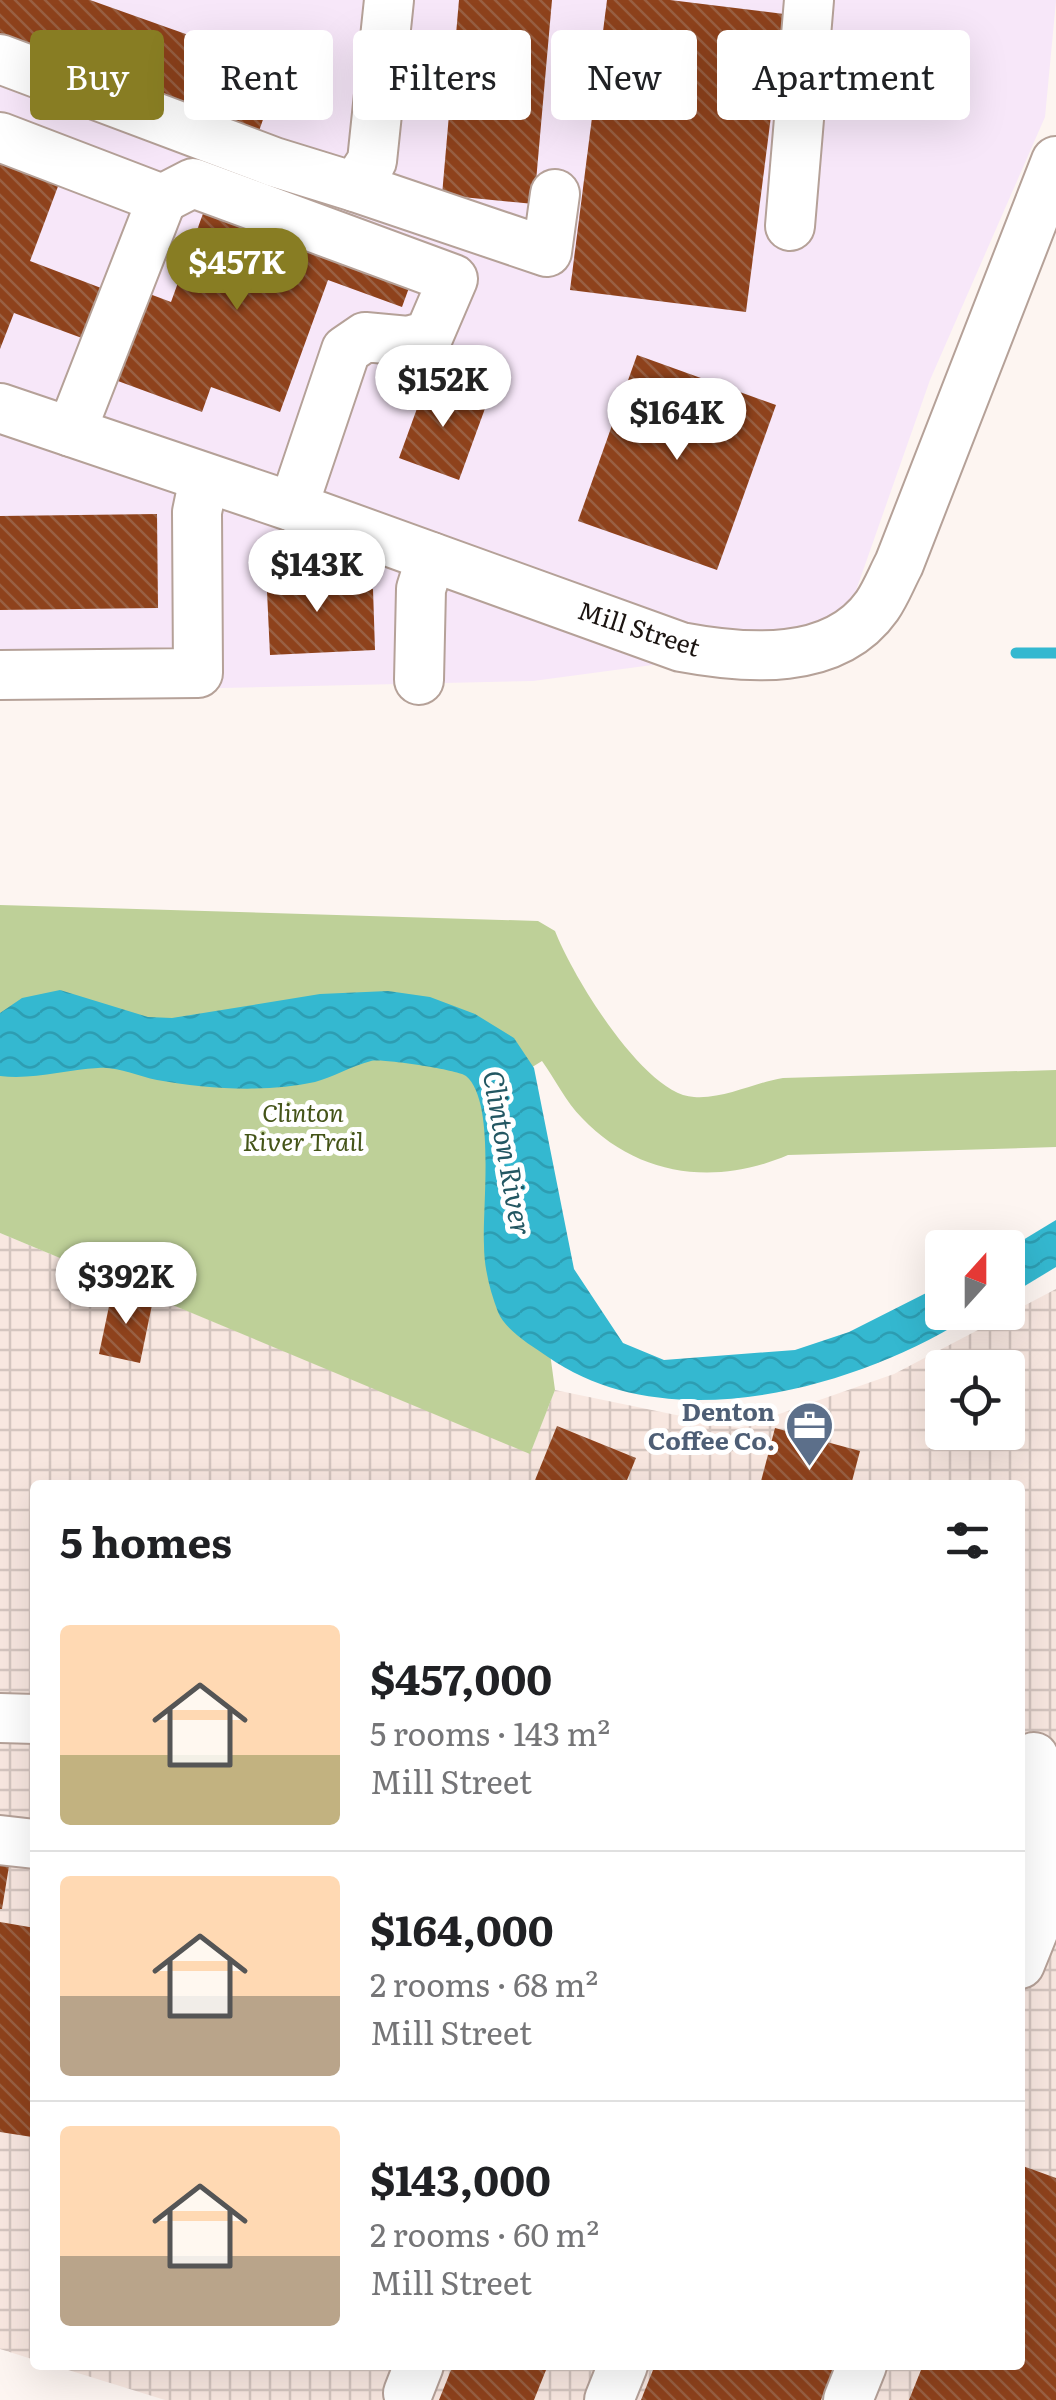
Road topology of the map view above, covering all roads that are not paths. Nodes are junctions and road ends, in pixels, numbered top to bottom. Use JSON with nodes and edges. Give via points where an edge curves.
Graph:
{"nodes":[{"id":1,"x":389,"y":0,"type":"edge"},
{"id":2,"x":809,"y":0,"type":"edge"},
{"id":3,"x":0,"y":59,"type":"edge"},
{"id":4,"x":0,"y":137,"type":"edge"},
{"id":5,"x":1056,"y":161,"type":"edge"},
{"id":6,"x":355,"y":187,"type":"junction"},
{"id":7,"x":555,"y":194,"type":"dead end"},
{"id":8,"x":162,"y":199,"type":"junction"},
{"id":9,"x":790,"y":226,"type":"dead end"},
{"id":10,"x":0,"y":408,"type":"edge"},
{"id":11,"x":70,"y":432,"type":"junction"},
{"id":12,"x":204,"y":478,"type":"junction"},
{"id":13,"x":294,"y":507,"type":"junction"},
{"id":14,"x":431,"y":556,"type":"junction"},
{"id":15,"x":0,"y":675,"type":"edge"},
{"id":16,"x":419,"y":680,"type":"dead end"},
{"id":17,"x":0,"y":1718,"type":"edge"},
{"id":18,"x":30,"y":1720,"type":"edge"},
{"id":19,"x":1037,"y":1757,"type":"edge"},
{"id":20,"x":0,"y":1840,"type":"edge"},
{"id":21,"x":30,"y":1843,"type":"edge"},
{"id":22,"x":1025,"y":1952,"type":"edge"},
{"id":23,"x":621,"y":2370,"type":"edge"},
{"id":24,"x":860,"y":2370,"type":"edge"},
{"id":25,"x":610,"y":2400,"type":"edge"},
{"id":26,"x":848,"y":2400,"type":"edge"}],
"edges":[{"from":1,"to":6,"type":"street","via":[[372,162]]},
{"from":2,"to":9,"type":"street"},
{"from":3,"to":6,"type":"street"},
{"from":4,"to":8,"type":"street"},
{"from":5,"to":14,"type":"street","name":"Mill Street","via":[[899,564],[858,626],[804,651],[726,656],[682,647]]},
{"from":6,"to":7,"type":"street","via":[[548,252]]},
{"from":8,"to":11,"type":"street"},
{"from":8,"to":13,"type":"street","via":[[193,184],[453,278],[428,335],[408,341],[365,337],[346,350]]},
{"from":10,"to":11,"type":"street","name":"Mill Street"},
{"from":11,"to":12,"type":"street","name":"Mill Street"},
{"from":12,"to":13,"type":"street","name":"Mill Street"},
{"from":12,"to":15,"type":"street","via":[[196,512],[198,673]]},
{"from":13,"to":14,"type":"street","name":"Mill Street"},
{"from":14,"to":16,"type":"street","via":[[420,589]]},
{"from":17,"to":18,"type":"street"},
{"from":19,"to":22,"type":"street","via":[[1039,1917]]},
{"from":20,"to":21,"type":"street"},
{"from":23,"to":25,"type":"street"},
{"from":24,"to":26,"type":"street"}]}
